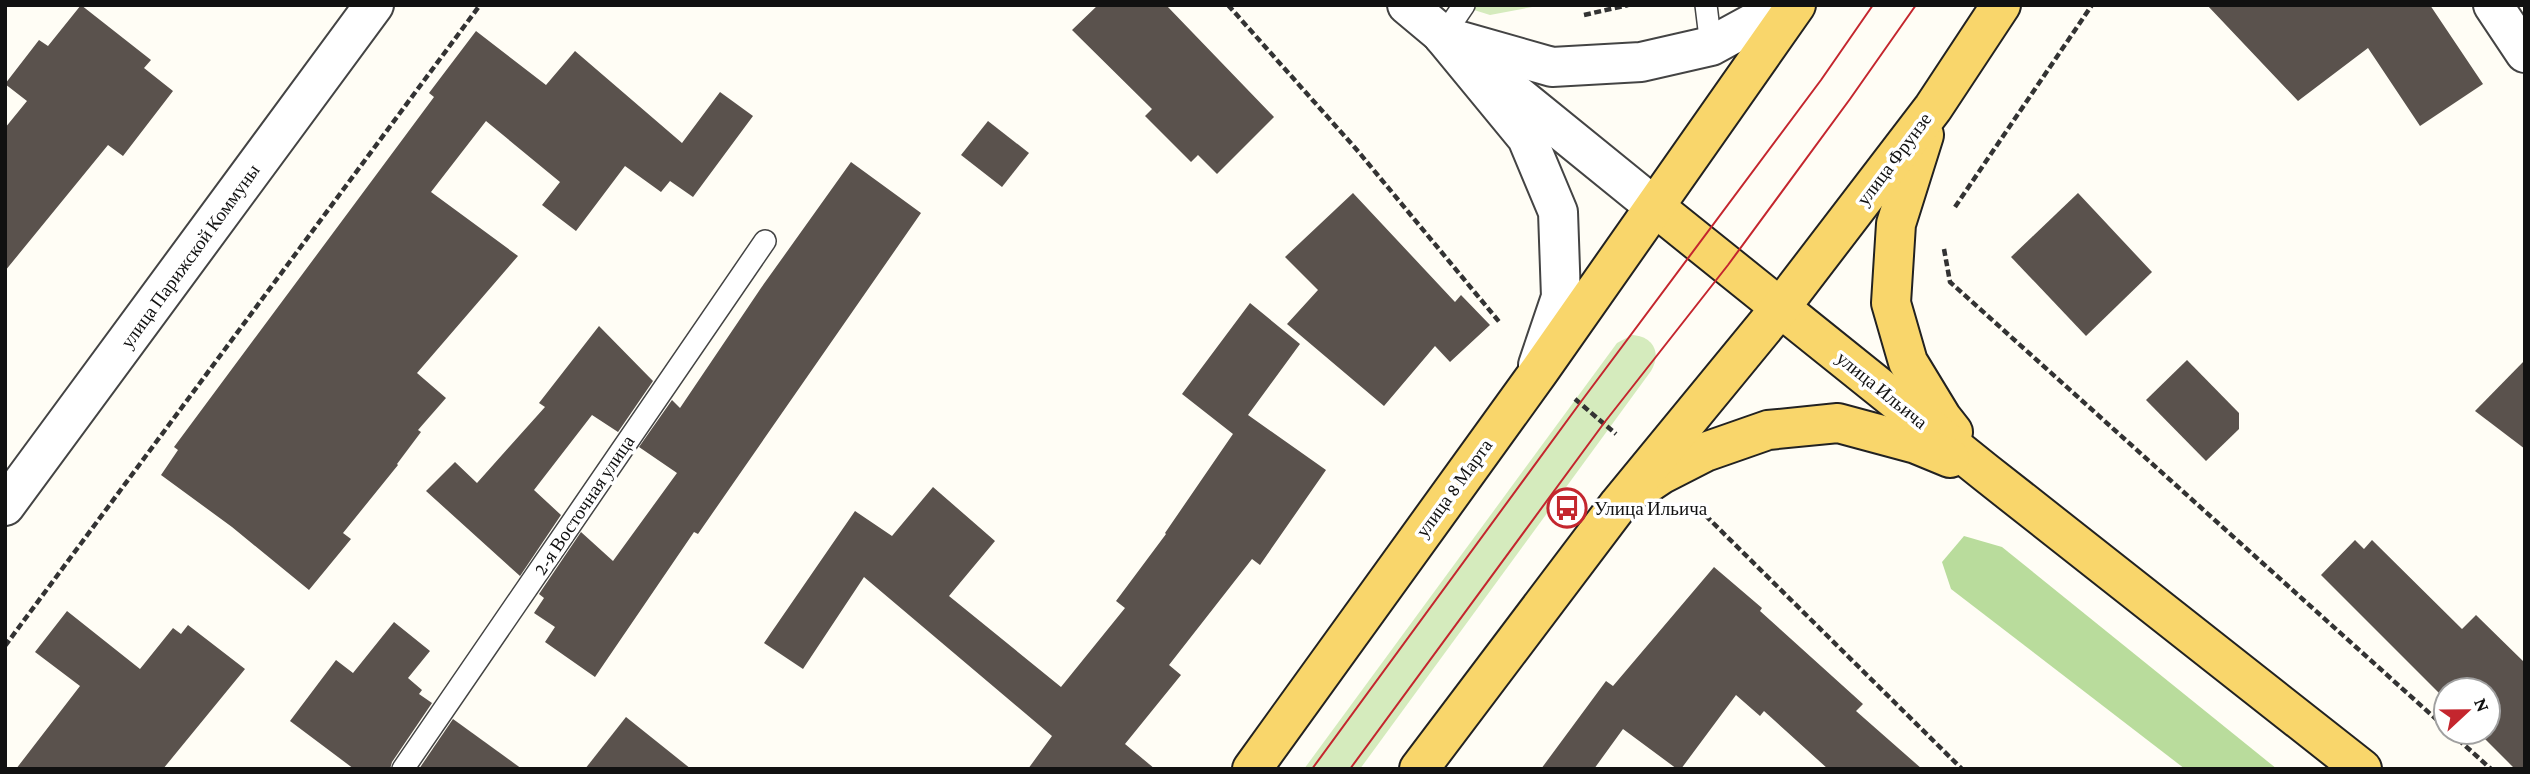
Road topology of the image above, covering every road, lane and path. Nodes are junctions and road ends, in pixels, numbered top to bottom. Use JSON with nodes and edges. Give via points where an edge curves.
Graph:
{"nodes":[{"id":1,"x":374,"y":5,"type":"edge"},
{"id":2,"x":480,"y":5,"type":"edge"},
{"id":3,"x":1228,"y":5,"type":"edge"},
{"id":4,"x":1407,"y":5,"type":"edge"},
{"id":5,"x":1628,"y":5,"type":"edge"},
{"id":6,"x":1706,"y":5,"type":"edge"},
{"id":7,"x":1779,"y":5,"type":"edge"},
{"id":8,"x":1797,"y":5,"type":"edge"},
{"id":9,"x":2001,"y":5,"type":"edge"},
{"id":10,"x":2092,"y":5,"type":"edge"},
{"id":11,"x":2493,"y":5,"type":"edge"},
{"id":12,"x":1575,"y":17,"type":"dead end"},
{"id":13,"x":1454,"y":20,"type":"edge"},
{"id":14,"x":1712,"y":46,"type":"junction"},
{"id":15,"x":2525,"y":53,"type":"edge"},
{"id":16,"x":1933,"y":108,"type":"junction"},
{"id":17,"x":1655,"y":207,"type":"junction"},
{"id":18,"x":1951,"y":217,"type":"dead end"},
{"id":19,"x":765,"y":241,"type":"dead end"},
{"id":20,"x":1943,"y":242,"type":"dead end"},
{"id":21,"x":1780,"y":308,"type":"junction"},
{"id":22,"x":1536,"y":373,"type":"junction"},
{"id":23,"x":1656,"y":469,"type":"junction"},
{"id":24,"x":1985,"y":472,"type":"junction"},
{"id":25,"x":5,"y":506,"type":"edge"},
{"id":26,"x":5,"y":646,"type":"edge"},
{"id":27,"x":2432,"y":715,"type":"edge"},
{"id":28,"x":2466,"y":746,"type":"edge"},
{"id":29,"x":402,"y":769,"type":"edge"},
{"id":30,"x":1252,"y":769,"type":"edge"},
{"id":31,"x":1419,"y":769,"type":"edge"},
{"id":32,"x":1962,"y":769,"type":"edge"},
{"id":33,"x":2362,"y":769,"type":"edge"},
{"id":34,"x":2491,"y":769,"type":"edge"}],
"edges":[{"from":1,"to":25,"type":"street","name":"улица Парижской Коммуны"},
{"from":2,"to":26,"type":"path"},
{"from":3,"to":22,"type":"path","via":[[1357,150],[1502,326],[1501,337]]},
{"from":4,"to":13,"type":"street","name":"улица Ильича"},
{"from":5,"to":12,"type":"path"},
{"from":6,"to":14,"type":"lane"},
{"from":7,"to":14,"type":"street"},
{"from":8,"to":17,"type":"main road"},
{"from":9,"to":16,"type":"main road","name":"улица Фрунзе"},
{"from":10,"to":18,"type":"path","via":[[1955,204]]},
{"from":11,"to":15,"type":"street"},
{"from":13,"to":14,"type":"street","via":[[1552,67],[1641,62]]},
{"from":13,"to":17,"type":"street","name":"улица Ильича"},
{"from":13,"to":22,"type":"street","via":[[1527,138],[1558,212],[1561,297]]},
{"from":16,"to":21,"type":"main road","name":"улица Фрунзе"},
{"from":16,"to":24,"type":"main road","via":[[1896,224],[1891,303],[1909,362],[1942,418]]},
{"from":17,"to":21,"type":"main road","name":"улица Ильича"},
{"from":17,"to":22,"type":"main road","name":"улица 8 Марта"},
{"from":19,"to":29,"type":"lane","name":"2-я Восточная улица"},
{"from":20,"to":27,"type":"path","via":[[1950,282]]},
{"from":21,"to":23,"type":"main road"},
{"from":21,"to":24,"type":"main road","name":"улица Ильича"},
{"from":22,"to":23,"type":"path"},
{"from":22,"to":30,"type":"main road","name":"улица 8 Марта"},
{"from":23,"to":24,"type":"main road","via":[[1768,430],[1838,423],[1916,444]]},
{"from":23,"to":31,"type":"main road","via":[[1619,504]]},
{"from":23,"to":32,"type":"path"},
{"from":24,"to":33,"type":"main road","name":"улица Ильича"},
{"from":28,"to":34,"type":"path"}]}
